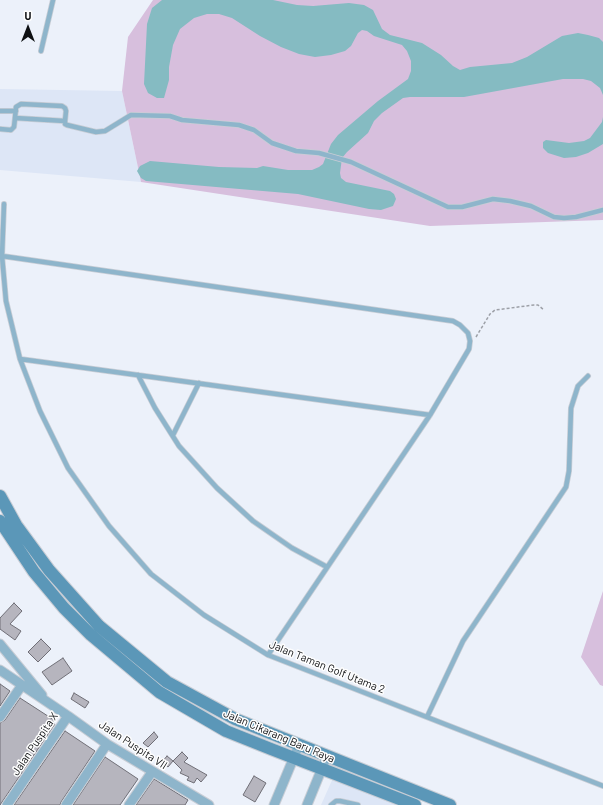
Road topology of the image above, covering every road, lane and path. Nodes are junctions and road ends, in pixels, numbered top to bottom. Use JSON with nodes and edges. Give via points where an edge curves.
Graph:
{"nodes":[{"id":1,"x":53,"y":0,"type":"edge"},
{"id":2,"x":41,"y":51,"type":"dead end"},
{"id":3,"x":0,"y":111,"type":"edge"},
{"id":4,"x":16,"y":111,"type":"junction"},
{"id":5,"x":15,"y":118,"type":"junction"},
{"id":6,"x":65,"y":121,"type":"junction"},
{"id":7,"x":0,"y":130,"type":"edge"},
{"id":8,"x":4,"y":204,"type":"dead end"},
{"id":9,"x":603,"y":210,"type":"edge"},
{"id":10,"x":2,"y":256,"type":"junction"},
{"id":11,"x":544,"y":310,"type":"dead end"},
{"id":12,"x":469,"y":350,"type":"junction"},
{"id":13,"x":20,"y":359,"type":"junction"},
{"id":14,"x":138,"y":375,"type":"junction"},
{"id":15,"x":588,"y":376,"type":"dead end"},
{"id":16,"x":199,"y":383,"type":"junction"},
{"id":17,"x":430,"y":416,"type":"junction"},
{"id":18,"x":173,"y":435,"type":"junction"},
{"id":19,"x":0,"y":496,"type":"edge"},
{"id":20,"x":0,"y":521,"type":"edge"},
{"id":21,"x":327,"y":567,"type":"junction"},
{"id":22,"x":0,"y":644,"type":"edge"},
{"id":23,"x":268,"y":655,"type":"junction"},
{"id":24,"x":0,"y":670,"type":"edge"},
{"id":25,"x":22,"y":686,"type":"junction"},
{"id":26,"x":47,"y":701,"type":"junction"},
{"id":27,"x":68,"y":716,"type":"junction"},
{"id":28,"x":0,"y":717,"type":"edge"},
{"id":29,"x":427,"y":717,"type":"junction"},
{"id":30,"x":279,"y":737,"type":"junction"},
{"id":31,"x":107,"y":744,"type":"junction"},
{"id":32,"x":299,"y":745,"type":"junction"},
{"id":33,"x":271,"y":749,"type":"junction"},
{"id":34,"x":327,"y":756,"type":"junction"},
{"id":35,"x":294,"y":758,"type":"junction"},
{"id":36,"x":322,"y":769,"type":"junction"},
{"id":37,"x":152,"y":772,"type":"junction"},
{"id":38,"x":603,"y":786,"type":"edge"},
{"id":39,"x":199,"y":803,"type":"edge"},
{"id":40,"x":7,"y":805,"type":"edge"},
{"id":41,"x":66,"y":805,"type":"edge"},
{"id":42,"x":129,"y":805,"type":"edge"},
{"id":43,"x":209,"y":805,"type":"edge"},
{"id":44,"x":274,"y":805,"type":"edge"},
{"id":45,"x":307,"y":805,"type":"edge"},
{"id":46,"x":331,"y":805,"type":"edge"},
{"id":47,"x":358,"y":805,"type":"edge"},
{"id":48,"x":415,"y":805,"type":"edge"},
{"id":49,"x":450,"y":805,"type":"edge"}],
"edges":[{"from":1,"to":2,"type":"lane"},
{"from":3,"to":4,"type":"lane"},
{"from":4,"to":5,"type":"lane"},
{"from":4,"to":6,"type":"lane","via":[[16,107],[21,104],[62,106],[66,111]]},
{"from":5,"to":6,"type":"lane"},
{"from":5,"to":7,"type":"lane","via":[[14,128]]},
{"from":6,"to":9,"type":"lane","via":[[67,126],[96,132],[105,131],[131,115],[170,116],[182,120],[239,125],[254,130],[272,143],[296,151],[319,153],[352,162],[448,207],[462,207],[493,199],[510,200],[554,217],[576,217]]},
{"from":8,"to":10,"type":"lane","name":"Jalan Taman Golf Utama 2"},
{"from":10,"to":12,"type":"lane","via":[[453,321],[468,333]]},
{"from":10,"to":13,"type":"lane","name":"Jalan Taman Golf Utama 2","via":[[6,301]]},
{"from":11,"to":12,"type":"path","via":[[534,305],[495,310],[490,314]]},
{"from":12,"to":17,"type":"lane"},
{"from":13,"to":14,"type":"lane"},
{"from":13,"to":23,"type":"lane","name":"Jalan Taman Golf Utama 2","via":[[40,411],[68,468],[109,526],[151,574],[204,615]]},
{"from":14,"to":16,"type":"lane"},
{"from":14,"to":18,"type":"lane"},
{"from":15,"to":29,"type":"lane","via":[[578,386],[573,397],[566,487],[464,641]]},
{"from":16,"to":17,"type":"lane"},
{"from":16,"to":18,"type":"lane"},
{"from":17,"to":21,"type":"lane"},
{"from":18,"to":21,"type":"lane","via":[[217,488],[253,521],[292,548]]},
{"from":19,"to":30,"type":"main road","name":"Jalan Cikarang Baru Raya","via":[[16,525],[49,570],[99,626],[167,682],[235,719]]},
{"from":20,"to":33,"type":"main road","name":"Jalan Cikarang Baru Raya","via":[[34,572],[91,635],[159,692],[226,731]]},
{"from":21,"to":23,"type":"lane"},
{"from":22,"to":26,"type":"street","name":"Jalan Puspita VII"},
{"from":23,"to":29,"type":"lane","name":"Jalan Taman Golf Utama 2"},
{"from":24,"to":25,"type":"street","name":"Jalan Puspita VII"},
{"from":25,"to":26,"type":"street","name":"Jalan Puspita VII"},
{"from":25,"to":28,"type":"street"},
{"from":26,"to":27,"type":"street","name":"Jalan Puspita VII"},
{"from":27,"to":31,"type":"street","name":"Jalan Puspita VII"},
{"from":27,"to":40,"type":"street","name":"Jalan Puspita X"},
{"from":29,"to":38,"type":"lane","name":"Jalan Taman Golf Utama 2"},
{"from":30,"to":32,"type":"main road","name":"Jalan Cikarang Baru Raya"},
{"from":30,"to":33,"type":"main road","via":[[277,745]]},
{"from":31,"to":37,"type":"street","name":"Jalan Puspita VII"},
{"from":31,"to":41,"type":"street"},
{"from":32,"to":34,"type":"main road","name":"Jalan Cikarang Baru Raya"},
{"from":32,"to":35,"type":"street"},
{"from":33,"to":35,"type":"main road","name":"Jalan Cikarang Baru Raya"},
{"from":34,"to":36,"type":"street"},
{"from":34,"to":49,"type":"main road","name":"Jalan Cikarang Baru Raya"},
{"from":35,"to":36,"type":"main road","name":"Jalan Cikarang Baru Raya"},
{"from":35,"to":44,"type":"street"},
{"from":36,"to":45,"type":"street"},
{"from":36,"to":48,"type":"main road","name":"Jalan Cikarang Baru Raya"},
{"from":37,"to":39,"type":"street","name":"Jalan Puspita VII"},
{"from":37,"to":42,"type":"street"},
{"from":39,"to":43,"type":"street","name":"Jalan Puspita VII"},
{"from":46,"to":47,"type":"lane","via":[[336,801]]}]}
